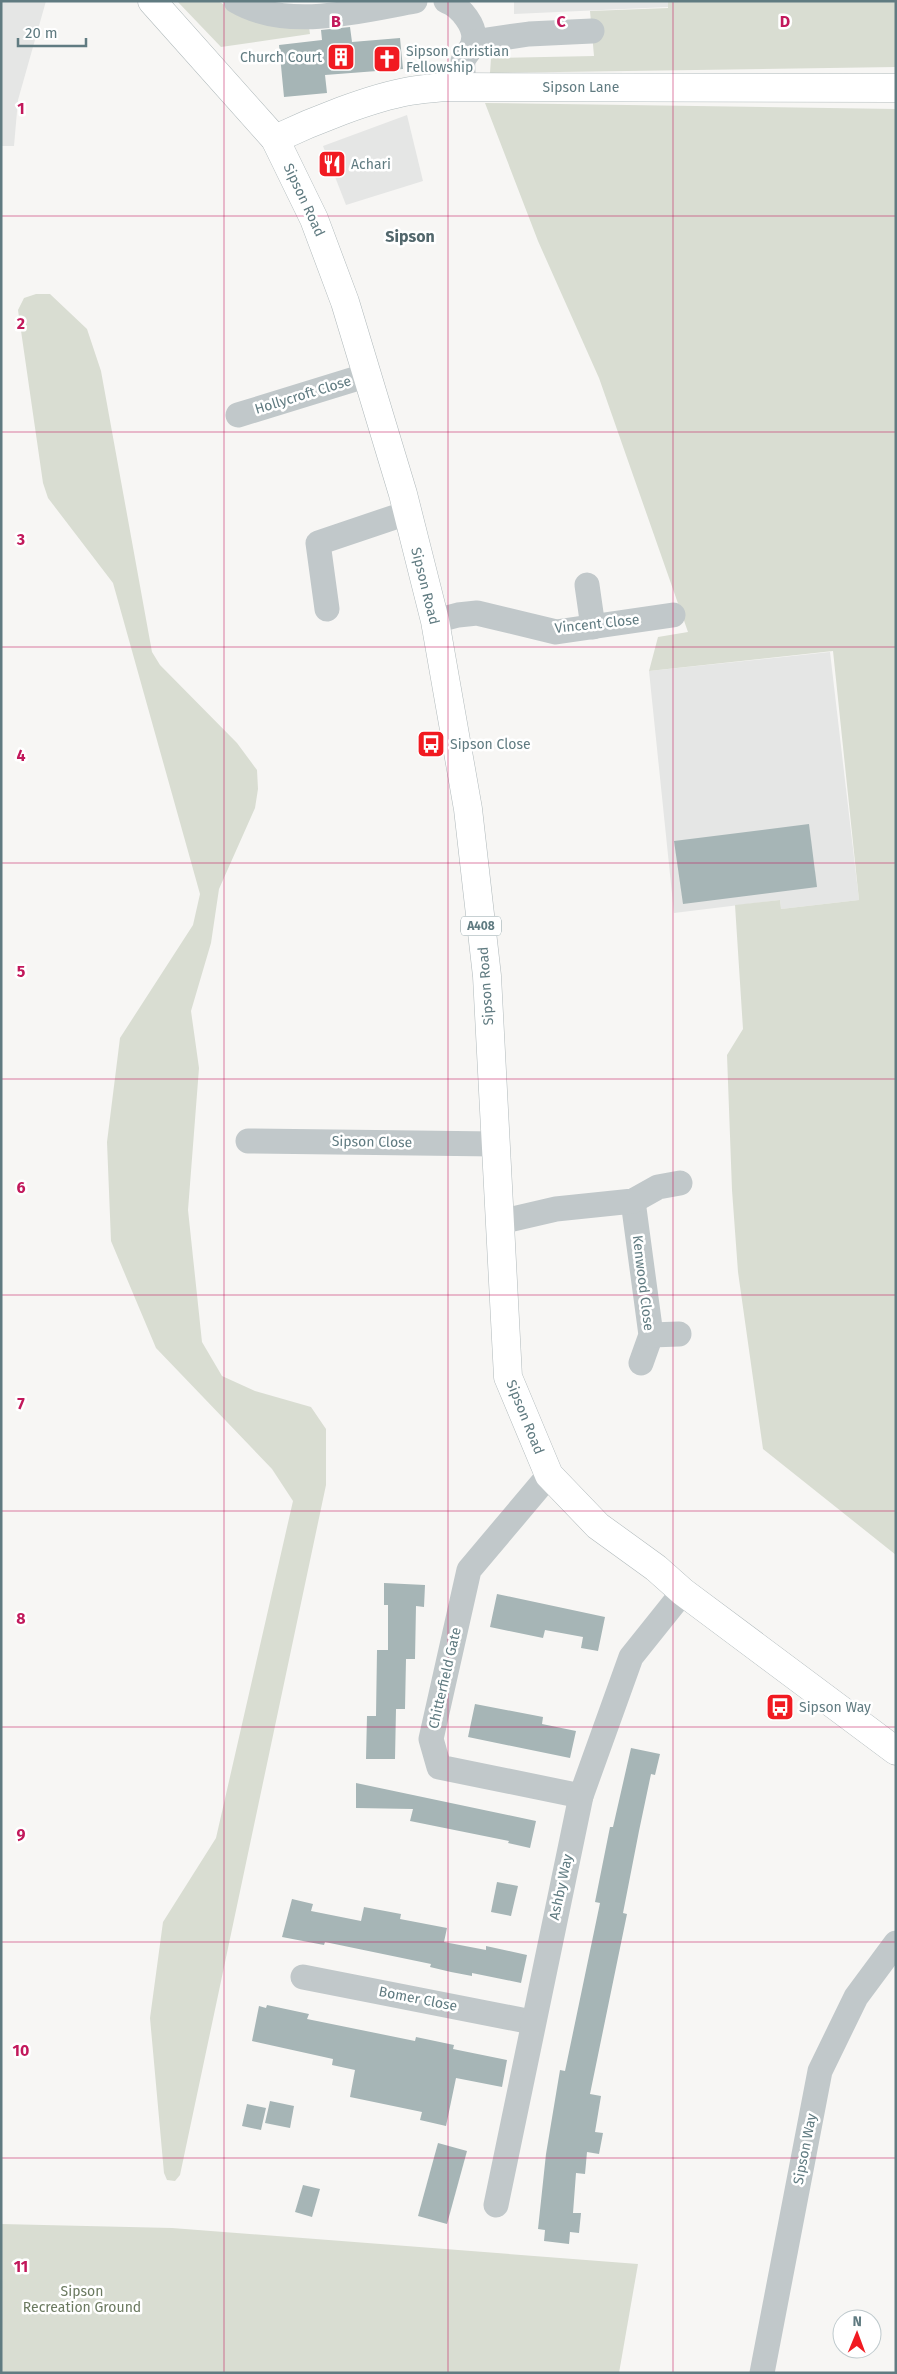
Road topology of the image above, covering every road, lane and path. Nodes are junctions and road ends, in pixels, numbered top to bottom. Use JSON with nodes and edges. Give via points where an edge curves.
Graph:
{"nodes":[{"id":1,"x":152,"y":1,"type":"edge"},
{"id":2,"x":236,"y":1,"type":"edge"},
{"id":3,"x":415,"y":1,"type":"edge"},
{"id":4,"x":446,"y":1,"type":"edge"},
{"id":5,"x":592,"y":30,"type":"dead end"},
{"id":6,"x":473,"y":42,"type":"junction"},
{"id":7,"x":464,"y":88,"type":"junction"},
{"id":8,"x":886,"y":88,"type":"edge"},
{"id":9,"x":275,"y":139,"type":"junction"},
{"id":10,"x":368,"y":375,"type":"junction"},
{"id":11,"x":238,"y":415,"type":"dead end"},
{"id":12,"x":407,"y":513,"type":"junction"},
{"id":13,"x":587,"y":585,"type":"dead end"},
{"id":14,"x":327,"y":609,"type":"dead end"},
{"id":15,"x":672,"y":615,"type":"dead end"},
{"id":16,"x":435,"y":621,"type":"junction"},
{"id":17,"x":592,"y":627,"type":"junction"},
{"id":18,"x":248,"y":1140,"type":"dead end"},
{"id":19,"x":496,"y":1144,"type":"junction"},
{"id":20,"x":680,"y":1183,"type":"dead end"},
{"id":21,"x":633,"y":1201,"type":"junction"},
{"id":22,"x":500,"y":1222,"type":"junction"},
{"id":23,"x":680,"y":1334,"type":"dead end"},
{"id":24,"x":651,"y":1335,"type":"junction"},
{"id":25,"x":641,"y":1363,"type":"dead end"},
{"id":26,"x":549,"y":1475,"type":"junction"},
{"id":27,"x":683,"y":1592,"type":"junction"},
{"id":28,"x":896,"y":1751,"type":"edge"},
{"id":29,"x":581,"y":1796,"type":"junction"},
{"id":30,"x":896,"y":1943,"type":"edge"},
{"id":31,"x":303,"y":1977,"type":"dead end"},
{"id":32,"x":532,"y":2022,"type":"junction"},
{"id":33,"x":496,"y":2205,"type":"dead end"},
{"id":34,"x":762,"y":2373,"type":"edge"}],
"edges":[{"from":1,"to":9,"type":"main road","name":"Sipson Road","number":"A408"},
{"from":2,"to":3,"type":"street","via":[[246,8],[286,17],[344,13]]},
{"from":4,"to":6,"type":"street","via":[[463,12]]},
{"from":5,"to":6,"type":"street"},
{"from":6,"to":7,"type":"street","via":[[463,60]]},
{"from":7,"to":8,"type":"main road","name":"Sipson Lane"},
{"from":7,"to":9,"type":"main road","name":"Sipson Lane","via":[[410,91],[302,126]]},
{"from":9,"to":10,"type":"main road","name":"Sipson Road","number":"A408","via":[[314,219],[346,302]]},
{"from":10,"to":11,"type":"street","name":"Hollycroft Close"},
{"from":10,"to":12,"type":"main road","name":"Sipson Road","number":"A408"},
{"from":12,"to":14,"type":"street","via":[[318,543]]},
{"from":12,"to":16,"type":"main road","name":"Sipson Road","number":"A408"},
{"from":13,"to":17,"type":"street"},
{"from":15,"to":17,"type":"street","name":"Vincent Close"},
{"from":16,"to":17,"type":"street","name":"Vincent Close","via":[[458,614],[477,613],[556,632]]},
{"from":16,"to":19,"type":"main road","name":"Sipson Road","number":"A408","via":[[468,810],[487,976]]},
{"from":18,"to":19,"type":"street","name":"Sipson Close"},
{"from":19,"to":22,"type":"main road","name":"Sipson Road","number":"A408"},
{"from":20,"to":21,"type":"street","via":[[658,1187]]},
{"from":21,"to":22,"type":"street","via":[[556,1209]]},
{"from":21,"to":24,"type":"street","name":"Kenwood Close"},
{"from":22,"to":26,"type":"main road","name":"Sipson Road","number":"A408","via":[[508,1377]]},
{"from":23,"to":24,"type":"street"},
{"from":24,"to":25,"type":"street","name":"Kenwood Close"},
{"from":26,"to":27,"type":"main road","name":"Sipson Road","number":"A408","via":[[598,1526]]},
{"from":26,"to":29,"type":"street","name":"Chitterfield Gate","via":[[469,1570],[431,1740],[439,1767]]},
{"from":27,"to":28,"type":"main road","name":"Sipson Road","number":"A408"},
{"from":27,"to":29,"type":"street","name":"Ashby Way","via":[[631,1657]]},
{"from":29,"to":32,"type":"street","name":"Ashby Way"},
{"from":30,"to":34,"type":"street","name":"Sipson Way","via":[[856,1997],[820,2071]]},
{"from":31,"to":32,"type":"street","name":"Bomer Close"},
{"from":32,"to":33,"type":"street","name":"Ashby Way"}]}
